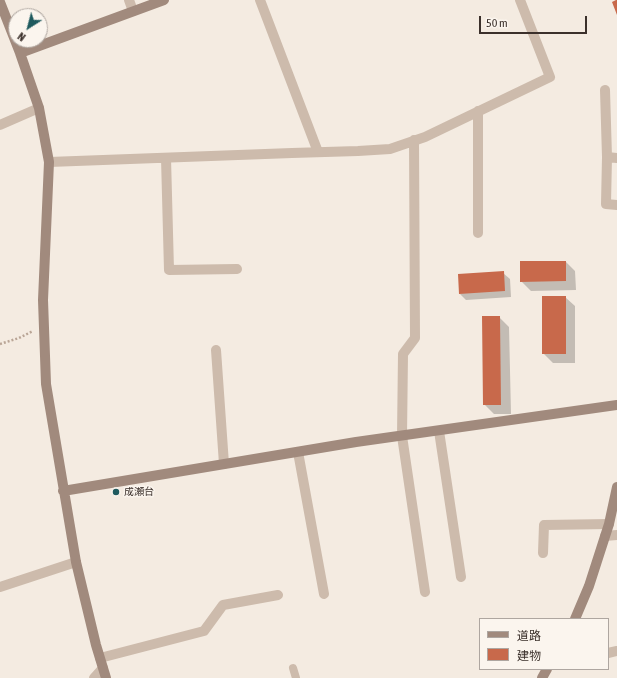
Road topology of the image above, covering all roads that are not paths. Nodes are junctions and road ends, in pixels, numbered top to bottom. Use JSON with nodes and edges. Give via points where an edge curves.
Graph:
{"nodes":[{"id":1,"x":128,"y":0,"type":"edge"},
{"id":2,"x":164,"y":0,"type":"edge"},
{"id":3,"x":260,"y":0,"type":"edge"},
{"id":4,"x":520,"y":0,"type":"edge"},
{"id":5,"x":0,"y":2,"type":"edge"},
{"id":6,"x":133,"y":11,"type":"junction"},
{"id":7,"x":20,"y":52,"type":"junction"},
{"id":8,"x":605,"y":90,"type":"dead end"},
{"id":9,"x":39,"y":108,"type":"junction"},
{"id":10,"x":478,"y":111,"type":"junction"},
{"id":11,"x":0,"y":124,"type":"edge"},
{"id":12,"x":414,"y":140,"type":"junction"},
{"id":13,"x":318,"y":152,"type":"junction"},
{"id":14,"x":166,"y":158,"type":"junction"},
{"id":15,"x":612,"y":158,"type":"edge"},
{"id":16,"x":49,"y":162,"type":"junction"},
{"id":17,"x":617,"y":205,"type":"edge"},
{"id":18,"x":478,"y":233,"type":"dead end"},
{"id":19,"x":237,"y":269,"type":"dead end"},
{"id":20,"x":216,"y":350,"type":"dead end"},
{"id":21,"x":617,"y":405,"type":"edge"},
{"id":22,"x":439,"y":431,"type":"junction"},
{"id":23,"x":402,"y":436,"type":"junction"},
{"id":24,"x":298,"y":452,"type":"junction"},
{"id":25,"x":224,"y":464,"type":"junction"},
{"id":26,"x":617,"y":487,"type":"edge"},
{"id":27,"x":63,"y":491,"type":"junction"},
{"id":28,"x":609,"y":524,"type":"junction"},
{"id":29,"x":617,"y":535,"type":"edge"},
{"id":30,"x":605,"y":536,"type":"junction"},
{"id":31,"x":543,"y":553,"type":"dead end"},
{"id":32,"x":76,"y":562,"type":"junction"},
{"id":33,"x":461,"y":577,"type":"dead end"},
{"id":34,"x":0,"y":587,"type":"edge"},
{"id":35,"x":425,"y":592,"type":"dead end"},
{"id":36,"x":324,"y":594,"type":"dead end"},
{"id":37,"x":278,"y":595,"type":"dead end"},
{"id":38,"x":575,"y":618,"type":"edge"},
{"id":39,"x":103,"y":668,"type":"edge"},
{"id":40,"x":293,"y":668,"type":"dead end"},
{"id":41,"x":94,"y":678,"type":"edge"},
{"id":42,"x":296,"y":678,"type":"edge"}],
"edges":[{"from":1,"to":6,"type":"street"},
{"from":2,"to":6,"type":"street"},
{"from":3,"to":13,"type":"street"},
{"from":4,"to":10,"type":"street","via":[[550,77]]},
{"from":5,"to":7,"type":"street"},
{"from":6,"to":7,"type":"street"},
{"from":7,"to":9,"type":"street"},
{"from":8,"to":15,"type":"street"},
{"from":9,"to":11,"type":"street"},
{"from":9,"to":16,"type":"street"},
{"from":10,"to":12,"type":"street"},
{"from":10,"to":18,"type":"street"},
{"from":12,"to":13,"type":"street","via":[[390,149]]},
{"from":12,"to":23,"type":"street","via":[[415,338],[403,354]]},
{"from":13,"to":14,"type":"street"},
{"from":14,"to":16,"type":"street"},
{"from":14,"to":19,"type":"street","via":[[169,270]]},
{"from":15,"to":17,"type":"street","via":[[606,204]]},
{"from":16,"to":27,"type":"street","via":[[43,300],[46,384]]},
{"from":20,"to":25,"type":"street"},
{"from":21,"to":22,"type":"street"},
{"from":22,"to":23,"type":"street"},
{"from":22,"to":33,"type":"street"},
{"from":23,"to":24,"type":"street"},
{"from":23,"to":35,"type":"street"},
{"from":24,"to":25,"type":"street"},
{"from":24,"to":36,"type":"street"},
{"from":25,"to":27,"type":"street"},
{"from":26,"to":28,"type":"street"},
{"from":27,"to":32,"type":"street"},
{"from":28,"to":30,"type":"street"},
{"from":28,"to":31,"type":"street","via":[[544,525]]},
{"from":29,"to":30,"type":"street"},
{"from":30,"to":38,"type":"street"},
{"from":32,"to":34,"type":"street"},
{"from":32,"to":39,"type":"street"},
{"from":37,"to":39,"type":"street","via":[[223,605],[204,631]]},
{"from":39,"to":41,"type":"street"},
{"from":40,"to":42,"type":"lane"}]}
